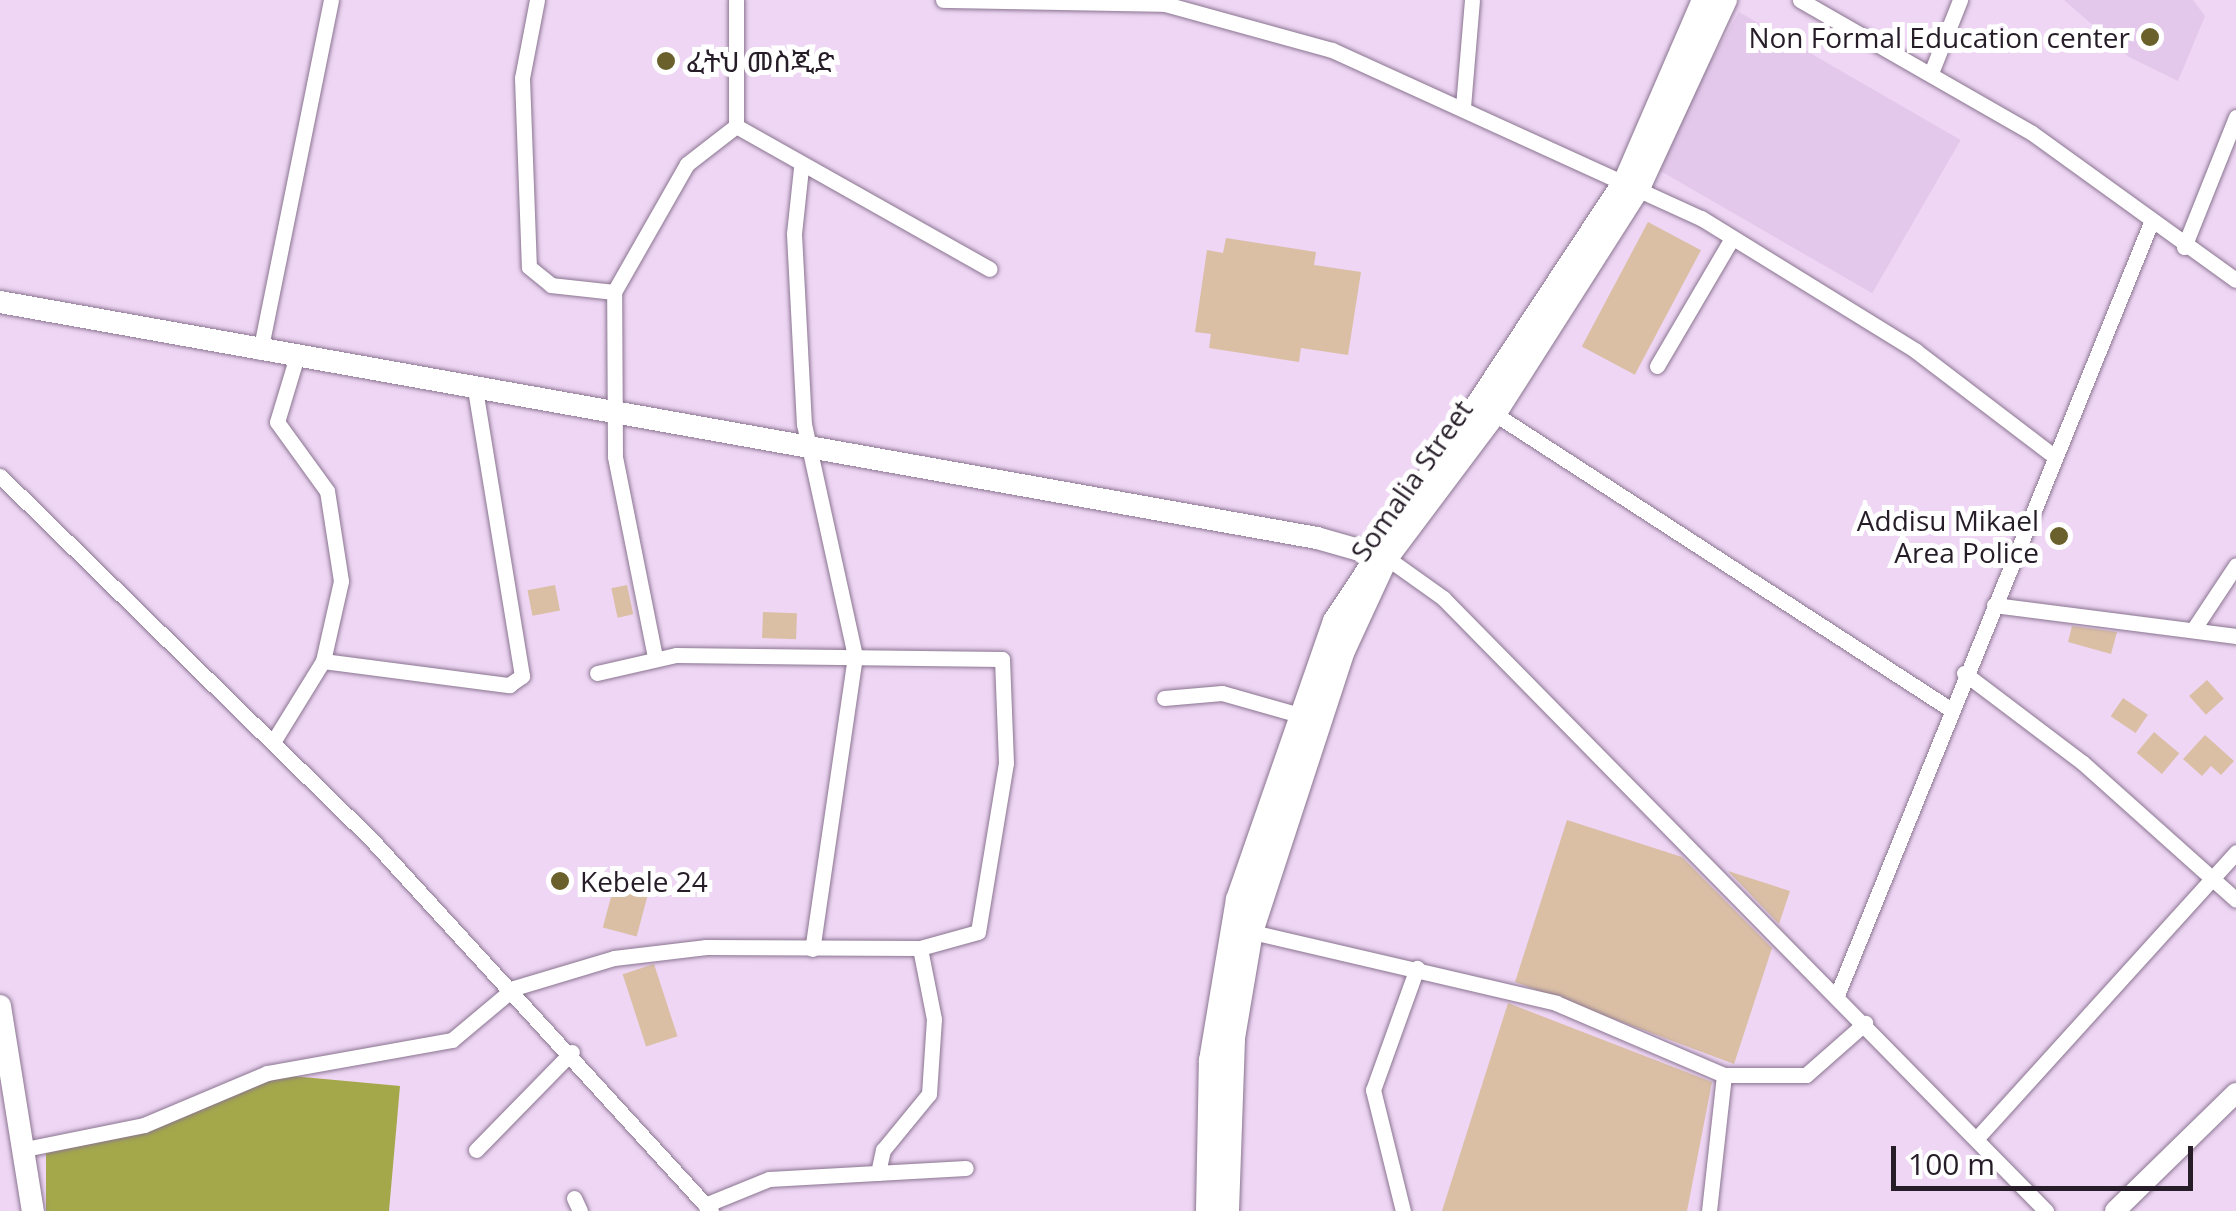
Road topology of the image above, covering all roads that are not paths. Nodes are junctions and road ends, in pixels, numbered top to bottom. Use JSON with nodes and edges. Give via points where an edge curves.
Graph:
{"nodes":[{"id":1,"x":331,"y":0,"type":"edge"},
{"id":2,"x":537,"y":0,"type":"edge"},
{"id":3,"x":736,"y":0,"type":"edge"},
{"id":4,"x":943,"y":0,"type":"edge"},
{"id":5,"x":1472,"y":0,"type":"edge"},
{"id":6,"x":1704,"y":0,"type":"edge"},
{"id":7,"x":1726,"y":0,"type":"edge"},
{"id":8,"x":1800,"y":0,"type":"edge"},
{"id":9,"x":1960,"y":0,"type":"edge"},
{"id":10,"x":1165,"y":2,"type":"edge"},
{"id":11,"x":1826,"y":6,"type":"edge"},
{"id":12,"x":1931,"y":73,"type":"junction"},
{"id":13,"x":1464,"y":106,"type":"junction"},
{"id":14,"x":2236,"y":117,"type":"edge"},
{"id":15,"x":736,"y":126,"type":"junction"},
{"id":16,"x":801,"y":168,"type":"junction"},
{"id":17,"x":1633,"y":183,"type":"junction"},
{"id":18,"x":2150,"y":225,"type":"junction"},
{"id":19,"x":1732,"y":238,"type":"junction"},
{"id":20,"x":2184,"y":247,"type":"junction"},
{"id":21,"x":990,"y":269,"type":"dead end"},
{"id":22,"x":2236,"y":280,"type":"edge"},
{"id":23,"x":614,"y":292,"type":"junction"},
{"id":24,"x":0,"y":302,"type":"edge"},
{"id":25,"x":260,"y":352,"type":"junction"},
{"id":26,"x":296,"y":359,"type":"junction"},
{"id":27,"x":1657,"y":366,"type":"dead end"},
{"id":28,"x":474,"y":389,"type":"junction"},
{"id":29,"x":611,"y":414,"type":"junction"},
{"id":30,"x":1495,"y":414,"type":"junction"},
{"id":31,"x":807,"y":450,"type":"junction"},
{"id":32,"x":2050,"y":453,"type":"junction"},
{"id":33,"x":0,"y":476,"type":"edge"},
{"id":34,"x":1380,"y":555,"type":"junction"},
{"id":35,"x":2236,"y":565,"type":"edge"},
{"id":36,"x":1994,"y":605,"type":"junction"},
{"id":37,"x":2194,"y":628,"type":"junction"},
{"id":38,"x":2236,"y":636,"type":"edge"},
{"id":39,"x":855,"y":656,"type":"junction"},
{"id":40,"x":654,"y":657,"type":"junction"},
{"id":41,"x":323,"y":661,"type":"junction"},
{"id":42,"x":597,"y":673,"type":"dead end"},
{"id":43,"x":1964,"y":673,"type":"junction"},
{"id":44,"x":1164,"y":698,"type":"dead end"},
{"id":45,"x":1950,"y":708,"type":"junction"},
{"id":46,"x":1309,"y":718,"type":"junction"},
{"id":47,"x":273,"y":742,"type":"junction"},
{"id":48,"x":2236,"y":852,"type":"edge"},
{"id":49,"x":2212,"y":880,"type":"junction"},
{"id":50,"x":2236,"y":900,"type":"edge"},
{"id":51,"x":1252,"y":932,"type":"junction"},
{"id":52,"x":920,"y":948,"type":"junction"},
{"id":53,"x":812,"y":949,"type":"junction"},
{"id":54,"x":1416,"y":968,"type":"junction"},
{"id":55,"x":514,"y":988,"type":"junction"},
{"id":56,"x":1838,"y":994,"type":"junction"},
{"id":57,"x":0,"y":1006,"type":"edge"},
{"id":58,"x":1865,"y":1023,"type":"junction"},
{"id":59,"x":572,"y":1052,"type":"junction"},
{"id":60,"x":1724,"y":1075,"type":"junction"},
{"id":61,"x":2234,"y":1100,"type":"edge"},
{"id":62,"x":1977,"y":1138,"type":"junction"},
{"id":63,"x":25,"y":1148,"type":"junction"},
{"id":64,"x":476,"y":1150,"type":"dead end"},
{"id":65,"x":966,"y":1168,"type":"dead end"},
{"id":66,"x":878,"y":1173,"type":"junction"},
{"id":67,"x":708,"y":1208,"type":"edge"},
{"id":68,"x":33,"y":1211,"type":"edge"},
{"id":69,"x":1208,"y":1211,"type":"edge"},
{"id":70,"x":1228,"y":1211,"type":"edge"},
{"id":71,"x":1403,"y":1211,"type":"edge"},
{"id":72,"x":1709,"y":1211,"type":"edge"},
{"id":73,"x":2046,"y":1211,"type":"edge"},
{"id":74,"x":2116,"y":1211,"type":"edge"}],
"edges":[{"from":1,"to":25,"type":"street"},
{"from":2,"to":23,"type":"street","via":[[522,78],[530,267],[551,285]]},
{"from":3,"to":15,"type":"street"},
{"from":4,"to":10,"type":"street","via":[[984,7]]},
{"from":5,"to":13,"type":"street"},
{"from":6,"to":17,"type":"main road"},
{"from":7,"to":17,"type":"main road","name":"Somalia Street"},
{"from":8,"to":11,"type":"street"},
{"from":9,"to":12,"type":"street"},
{"from":10,"to":13,"type":"street","via":[[1282,30]]},
{"from":11,"to":12,"type":"street"},
{"from":12,"to":18,"type":"street","via":[[2032,132]]},
{"from":13,"to":17,"type":"street"},
{"from":14,"to":20,"type":"street"},
{"from":15,"to":16,"type":"street"},
{"from":15,"to":23,"type":"street","via":[[687,164]]},
{"from":16,"to":21,"type":"street"},
{"from":16,"to":31,"type":"street","via":[[794,234]]},
{"from":17,"to":19,"type":"street"},
{"from":17,"to":30,"type":"main road","name":"Somalia Street"},
{"from":17,"to":34,"type":"main road"},
{"from":18,"to":20,"type":"street"},
{"from":18,"to":32,"type":"street"},
{"from":19,"to":27,"type":"street"},
{"from":19,"to":32,"type":"street","via":[[1916,352]]},
{"from":20,"to":22,"type":"street"},
{"from":23,"to":29,"type":"street"},
{"from":24,"to":25,"type":"main road"},
{"from":25,"to":26,"type":"main road"},
{"from":26,"to":28,"type":"main road"},
{"from":26,"to":41,"type":"street","via":[[277,422],[327,491],[342,562]]},
{"from":28,"to":29,"type":"main road"},
{"from":28,"to":41,"type":"street","via":[[522,676],[509,685]]},
{"from":29,"to":31,"type":"main road"},
{"from":29,"to":40,"type":"street"},
{"from":30,"to":34,"type":"main road","name":"Somalia Street"},
{"from":30,"to":45,"type":"street"},
{"from":31,"to":34,"type":"main road"},
{"from":31,"to":39,"type":"street"},
{"from":32,"to":36,"type":"street"},
{"from":33,"to":47,"type":"street"},
{"from":34,"to":46,"type":"main road"},
{"from":34,"to":56,"type":"street","via":[[1424,579]]},
{"from":35,"to":37,"type":"street"},
{"from":36,"to":37,"type":"street"},
{"from":36,"to":43,"type":"street"},
{"from":37,"to":38,"type":"street"},
{"from":39,"to":40,"type":"street"},
{"from":39,"to":52,"type":"street","via":[[1006,663],[1006,763],[980,926],[960,944]]},
{"from":39,"to":53,"type":"street"},
{"from":40,"to":42,"type":"street"},
{"from":41,"to":47,"type":"street"},
{"from":43,"to":45,"type":"street"},
{"from":43,"to":49,"type":"street","via":[[2083,763]]},
{"from":44,"to":46,"type":"street","via":[[1210,692]]},
{"from":45,"to":56,"type":"street"},
{"from":46,"to":51,"type":"main road"},
{"from":46,"to":69,"type":"main road","via":[[1238,899],[1212,1060]]},
{"from":47,"to":55,"type":"street"},
{"from":48,"to":49,"type":"street"},
{"from":49,"to":50,"type":"street"},
{"from":49,"to":62,"type":"street"},
{"from":51,"to":54,"type":"street"},
{"from":51,"to":70,"type":"main road","via":[[1234,1038]]},
{"from":52,"to":53,"type":"street"},
{"from":52,"to":66,"type":"street","via":[[934,1019],[928,1094],[883,1150]]},
{"from":53,"to":55,"type":"street","via":[[642,952]]},
{"from":54,"to":60,"type":"street","via":[[1590,1013]]},
{"from":54,"to":71,"type":"street","via":[[1373,1090]]},
{"from":55,"to":59,"type":"street"},
{"from":55,"to":63,"type":"street","via":[[452,1040],[267,1072],[144,1125]]},
{"from":56,"to":58,"type":"street"},
{"from":57,"to":63,"type":"main road"},
{"from":58,"to":60,"type":"street","via":[[1806,1075]]},
{"from":58,"to":62,"type":"street"},
{"from":59,"to":64,"type":"street"},
{"from":59,"to":67,"type":"street"},
{"from":60,"to":72,"type":"street"},
{"from":61,"to":74,"type":"street"},
{"from":62,"to":73,"type":"street"},
{"from":63,"to":68,"type":"main road"},
{"from":65,"to":66,"type":"street"},
{"from":66,"to":67,"type":"street","via":[[750,1182]]}]}
